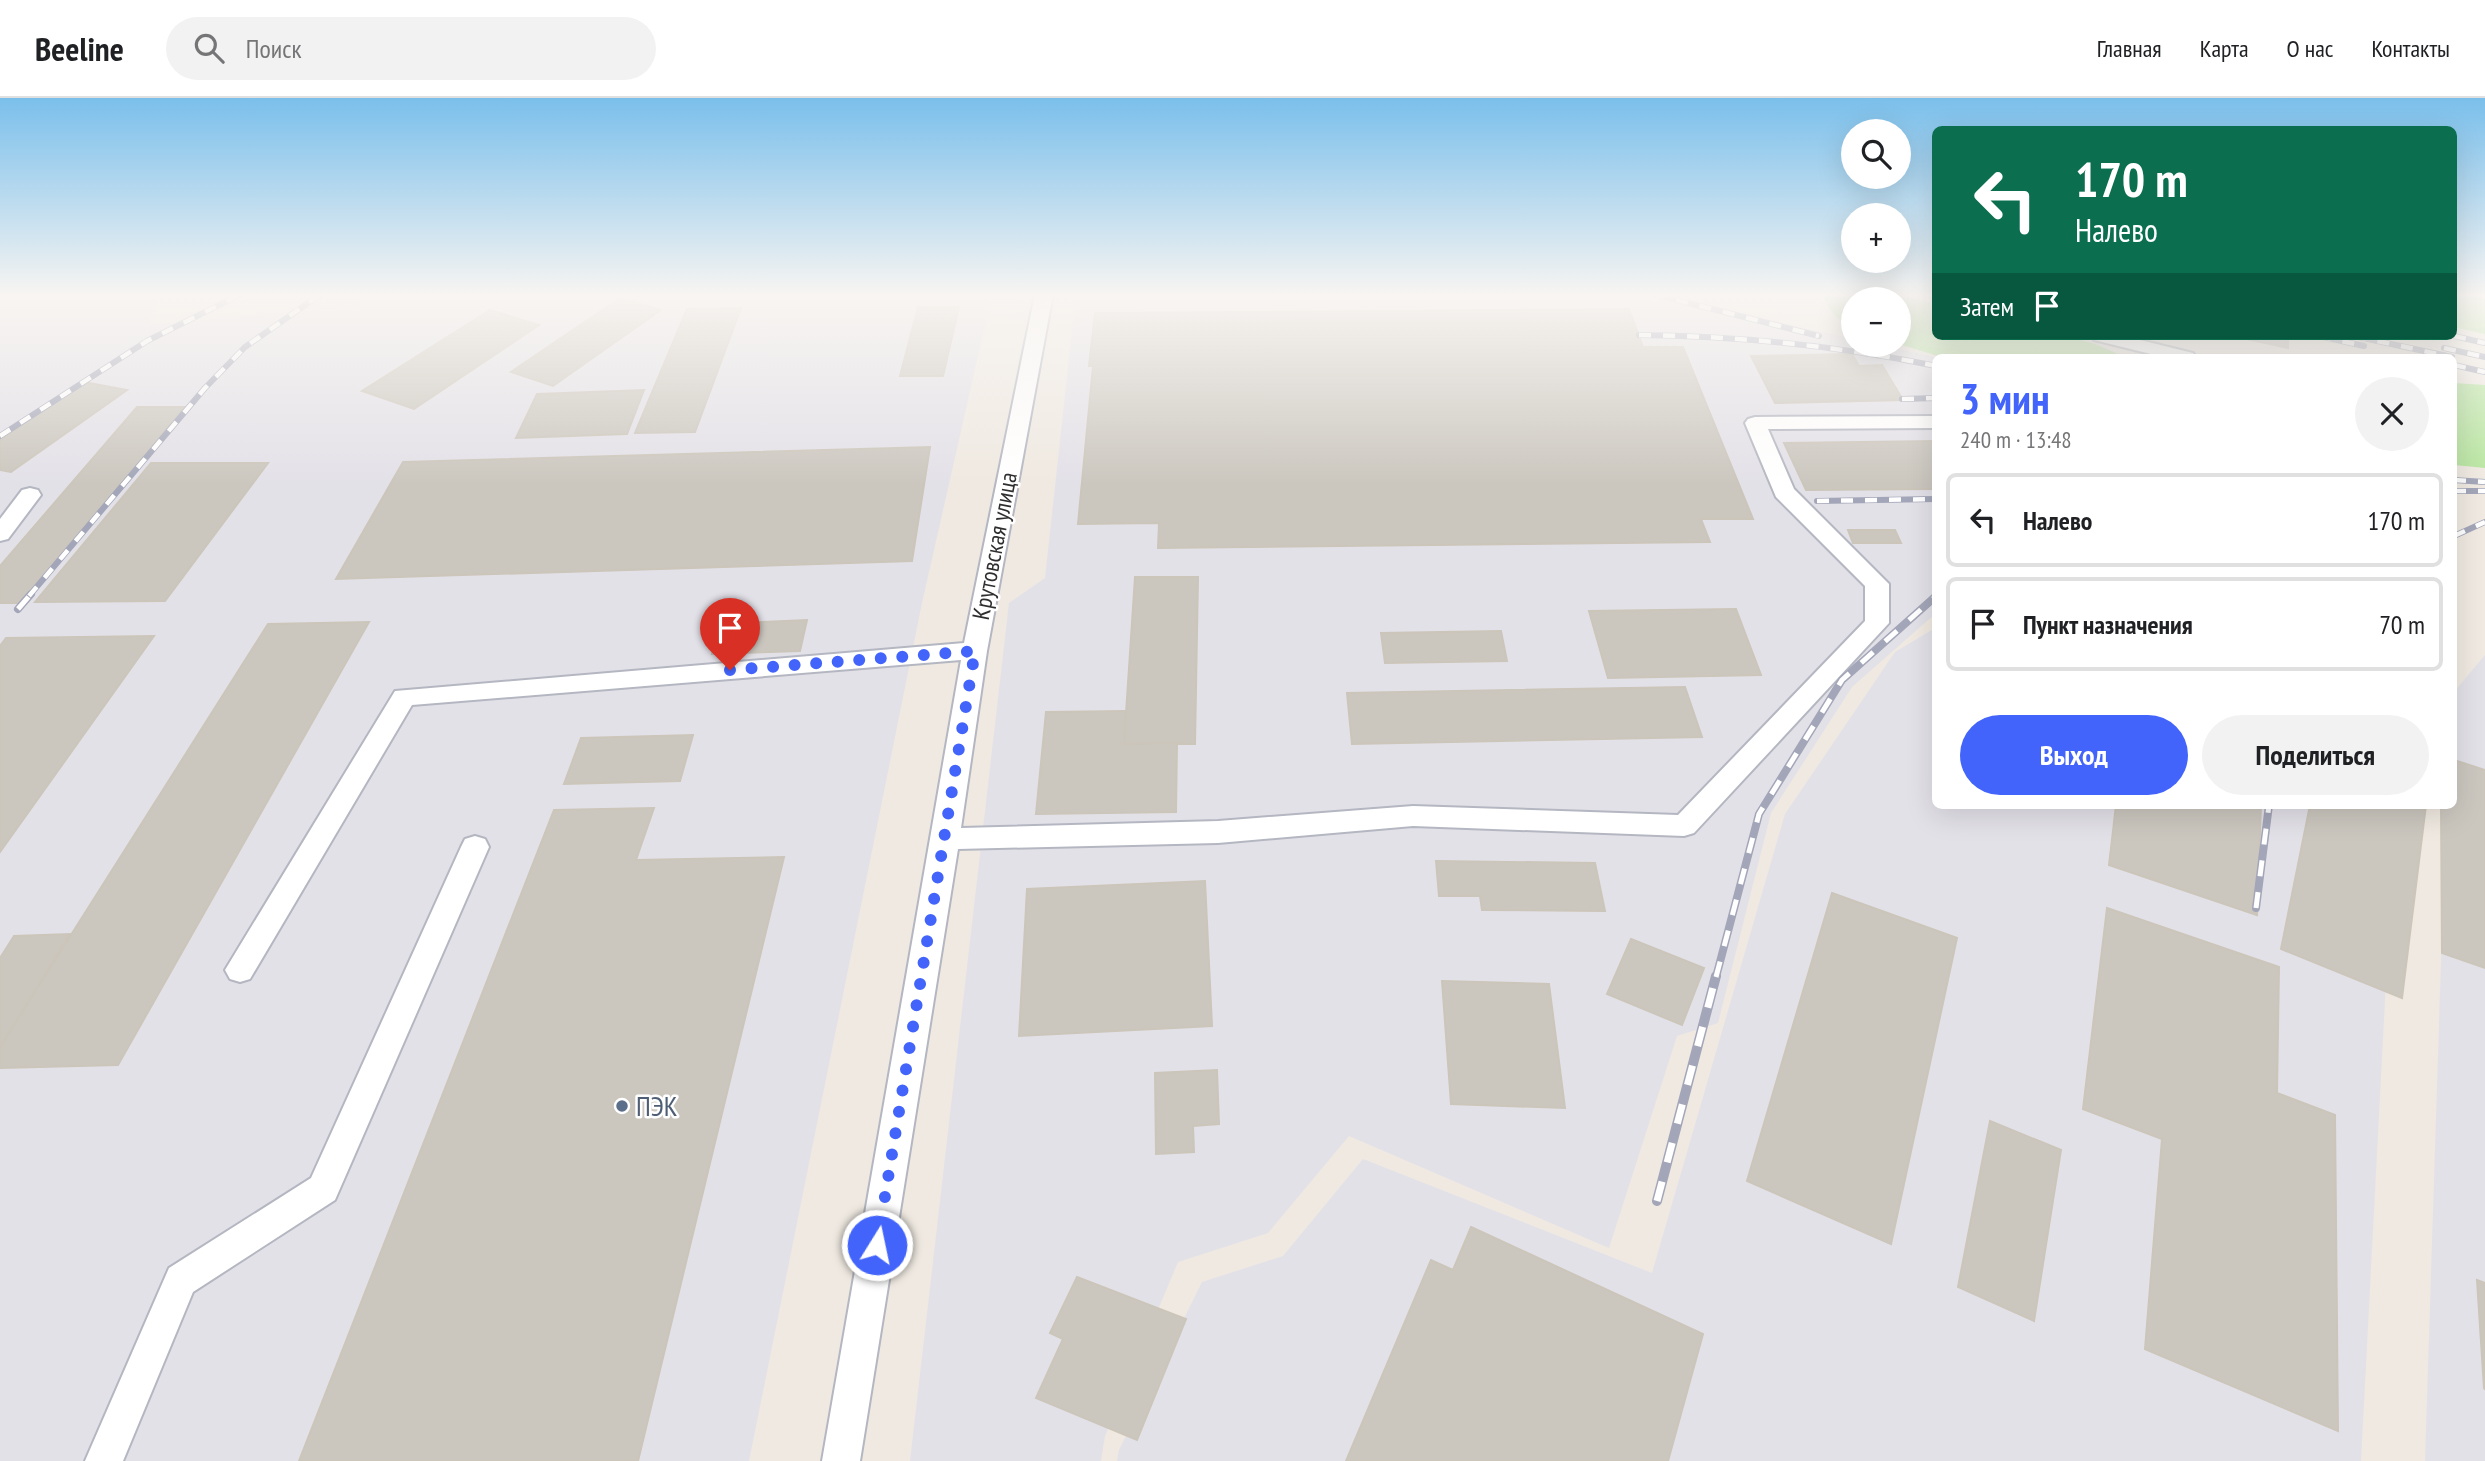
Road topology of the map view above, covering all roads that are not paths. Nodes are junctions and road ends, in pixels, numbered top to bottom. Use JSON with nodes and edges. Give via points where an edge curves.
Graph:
{"nodes":[{"id":1,"x":1032,"y":358,"type":"edge"},
{"id":2,"x":1932,"y":422,"type":"edge"},
{"id":3,"x":30,"y":495,"type":"dead end"},
{"id":4,"x":0,"y":534,"type":"edge"},
{"id":5,"x":975,"y":651,"type":"junction"},
{"id":6,"x":946,"y":839,"type":"junction"},
{"id":7,"x":475,"y":847,"type":"dead end"},
{"id":8,"x":240,"y":970,"type":"dead end"},
{"id":9,"x":104,"y":1461,"type":"edge"},
{"id":10,"x":841,"y":1461,"type":"edge"}],
"edges":[{"from":1,"to":5,"type":"street","name":"Крутовская улица"},
{"from":2,"to":6,"type":"street","via":[[1755,423],[1784,492],[1877,584],[1877,623],[1684,826],[1413,816],[1218,832]]},
{"from":3,"to":4,"type":"street"},
{"from":5,"to":6,"type":"street","name":"Крутовская улица"},
{"from":5,"to":8,"type":"street","via":[[404,696]]},
{"from":6,"to":10,"type":"street","name":"Крутовская улица"},
{"from":7,"to":9,"type":"street","via":[[323,1189],[181,1280]]}]}
